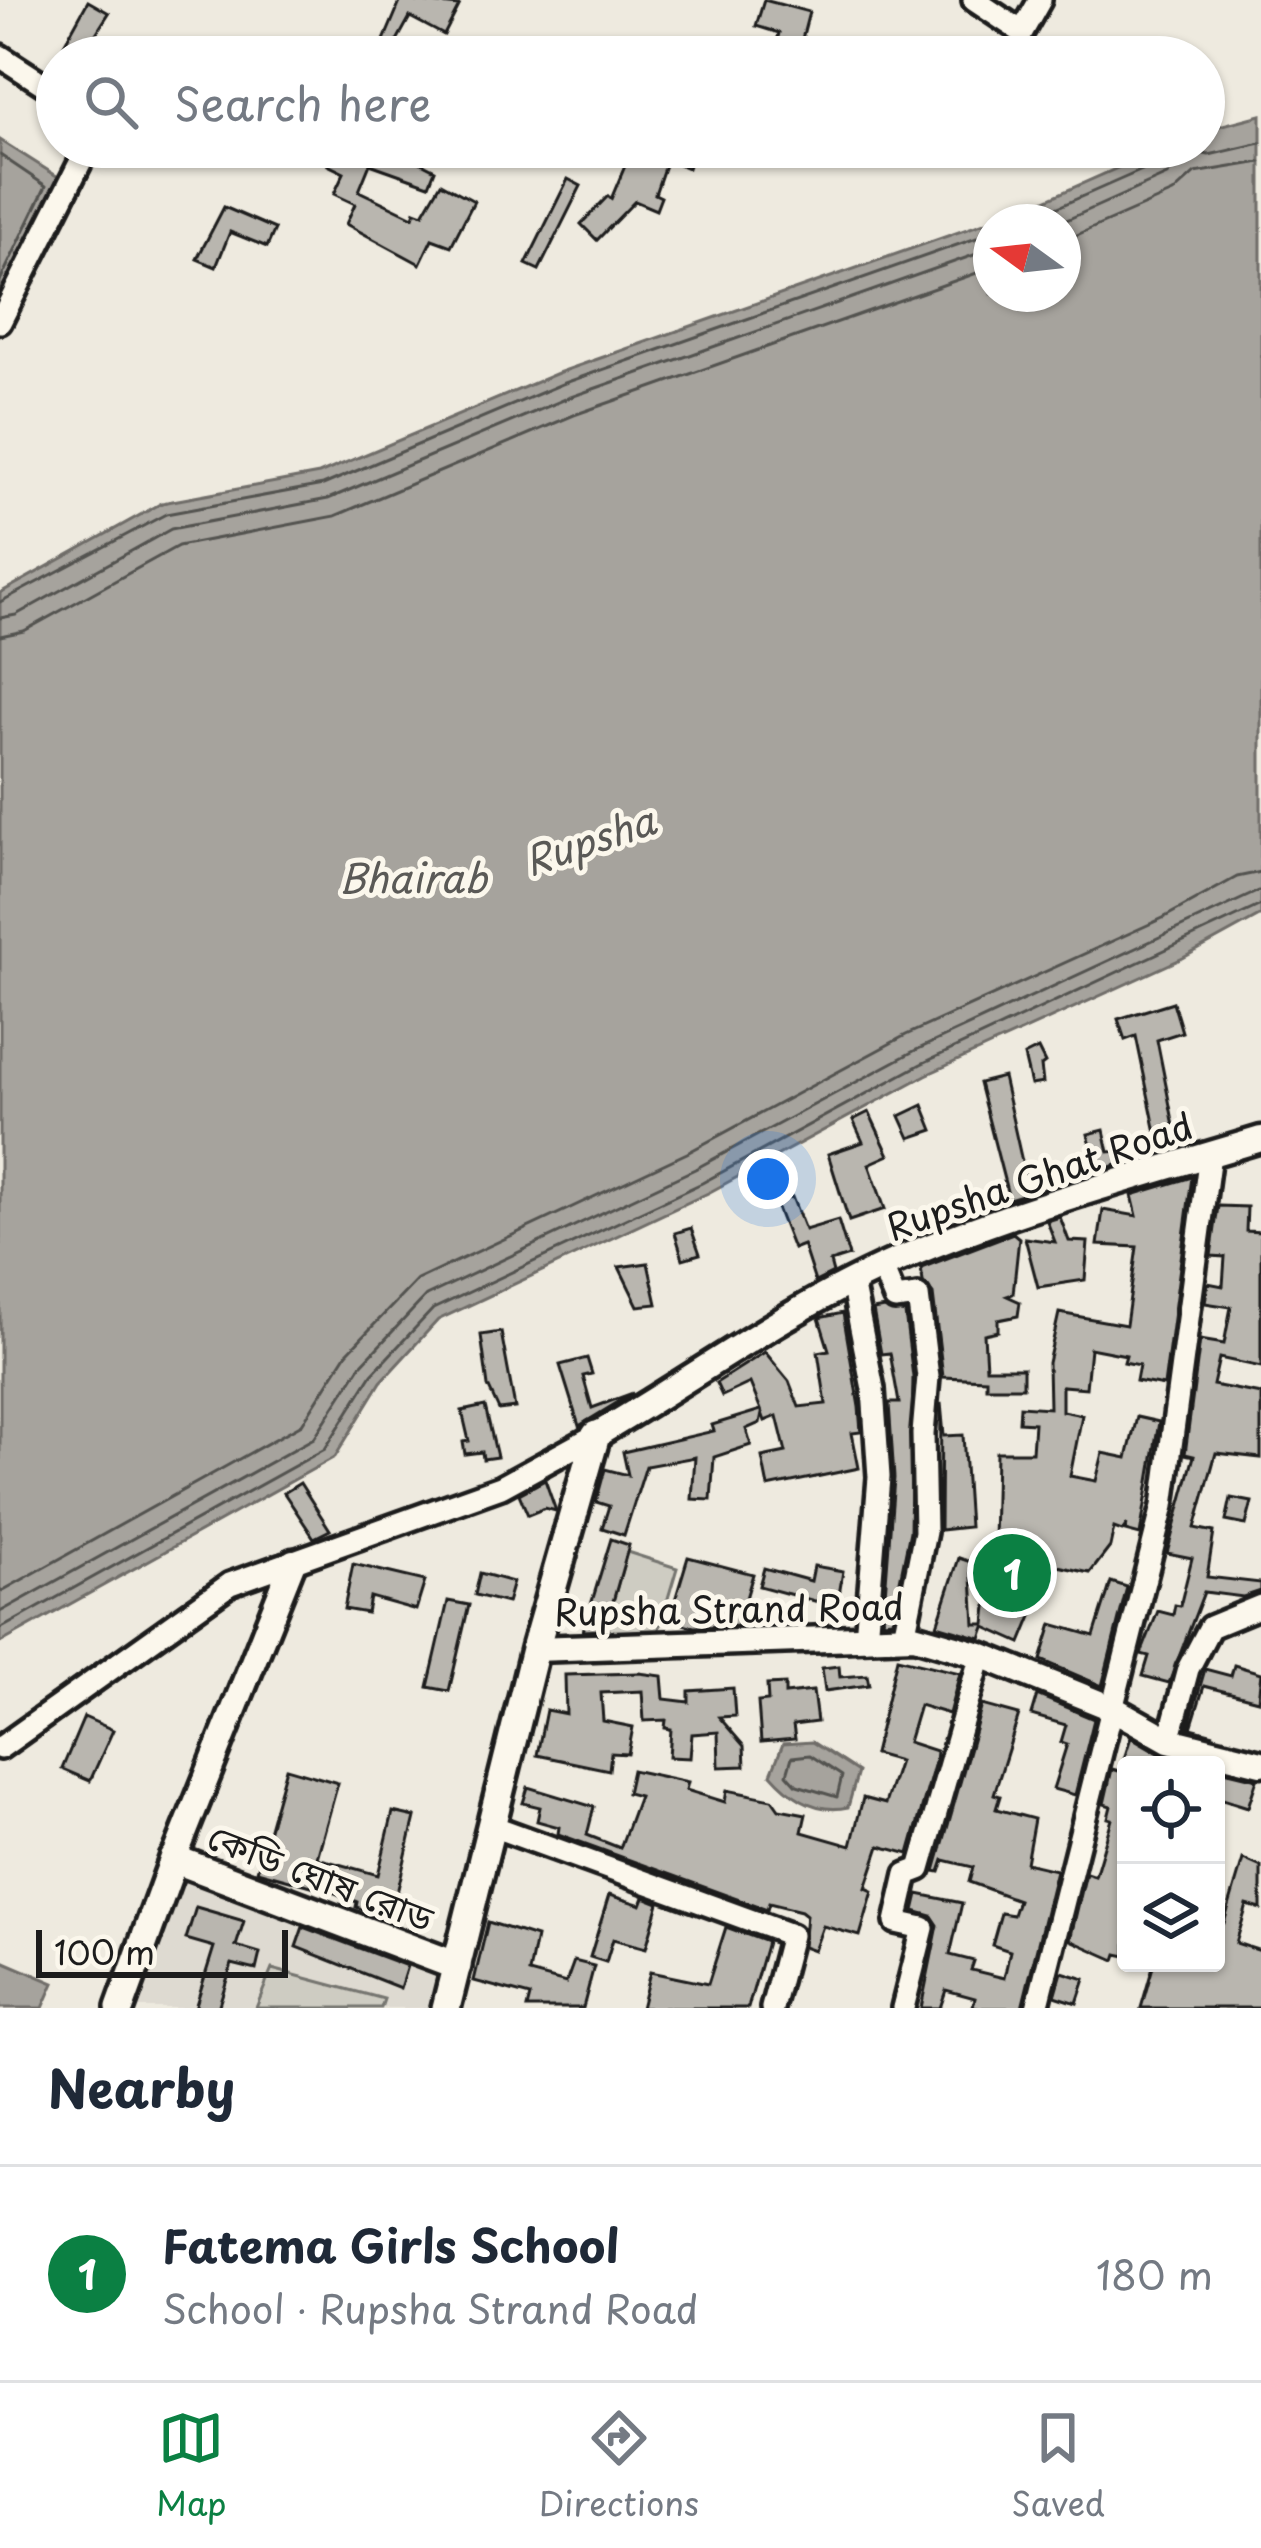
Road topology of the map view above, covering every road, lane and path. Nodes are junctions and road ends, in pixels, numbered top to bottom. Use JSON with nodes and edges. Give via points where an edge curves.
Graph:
{"nodes":[{"id":1,"x":974,"y":0,"type":"edge"},
{"id":2,"x":1040,"y":0,"type":"edge"},
{"id":3,"x":0,"y":56,"type":"edge"},
{"id":4,"x":36,"y":79,"type":"edge"},
{"id":5,"x":77,"y":168,"type":"edge"},
{"id":6,"x":0,"y":322,"type":"edge"},
{"id":7,"x":1261,"y":1139,"type":"edge"},
{"id":8,"x":1210,"y":1154,"type":"junction"},
{"id":9,"x":882,"y":1267,"type":"junction"},
{"id":10,"x":852,"y":1282,"type":"junction"},
{"id":11,"x":596,"y":1435,"type":"junction"},
{"id":12,"x":293,"y":1562,"type":"junction"},
{"id":13,"x":1261,"y":1606,"type":"edge"},
{"id":14,"x":904,"y":1636,"type":"junction"},
{"id":15,"x":866,"y":1639,"type":"junction"},
{"id":16,"x":536,"y":1649,"type":"junction"},
{"id":17,"x":981,"y":1655,"type":"junction"},
{"id":18,"x":1114,"y":1708,"type":"junction"},
{"id":19,"x":1169,"y":1740,"type":"junction"},
{"id":20,"x":0,"y":1748,"type":"edge"},
{"id":21,"x":1261,"y":1763,"type":"edge"},
{"id":22,"x":492,"y":1826,"type":"junction"},
{"id":23,"x":174,"y":1859,"type":"junction"},
{"id":24,"x":457,"y":1966,"type":"junction"},
{"id":25,"x":120,"y":2008,"type":"edge"},
{"id":26,"x":446,"y":2008,"type":"edge"},
{"id":27,"x":772,"y":2008,"type":"edge"},
{"id":28,"x":902,"y":2008,"type":"edge"},
{"id":29,"x":1037,"y":2008,"type":"edge"}],
"edges":[{"from":1,"to":2,"type":"street","via":[[1022,32]]},
{"from":3,"to":4,"type":"street"},
{"from":5,"to":6,"type":"street"},
{"from":7,"to":8,"type":"street","name":"Rupsha Ghat Road"},
{"from":8,"to":9,"type":"street","name":"Rupsha Ghat Road"},
{"from":8,"to":18,"type":"street","via":[[1163,1506]]},
{"from":9,"to":10,"type":"street","name":"Rupsha Ghat Road"},
{"from":9,"to":14,"type":"street","via":[[895,1299],[918,1296],[928,1376],[925,1532]]},
{"from":10,"to":11,"type":"street","name":"Rupsha Ghat Road"},
{"from":10,"to":15,"type":"street","via":[[879,1477]]},
{"from":11,"to":12,"type":"street","via":[[500,1486]]},
{"from":11,"to":16,"type":"main road"},
{"from":12,"to":20,"type":"street","via":[[230,1584]]},
{"from":12,"to":23,"type":"street"},
{"from":13,"to":19,"type":"street","via":[[1210,1627],[1188,1669]]},
{"from":14,"to":15,"type":"street","name":"Rupsha Strand Road"},
{"from":14,"to":17,"type":"street","name":"Rupsha Strand Road"},
{"from":15,"to":16,"type":"street","name":"Rupsha Strand Road"},
{"from":16,"to":22,"type":"main road"},
{"from":17,"to":18,"type":"street","name":"Rupsha Strand Road"},
{"from":17,"to":28,"type":"street","via":[[920,1869],[907,1874],[896,1922],[922,1928]]},
{"from":18,"to":19,"type":"street","name":"Rupsha Strand Road"},
{"from":18,"to":29,"type":"street"},
{"from":19,"to":21,"type":"street","name":"Rupsha Strand Road"},
{"from":22,"to":24,"type":"main road"},
{"from":22,"to":27,"type":"street","via":[[791,1935]]},
{"from":23,"to":24,"type":"main road","name":"কেডি ঘোষ রোড"},
{"from":23,"to":25,"type":"main road","name":"কেডি ঘোষ রোড"},
{"from":24,"to":26,"type":"main road"}]}
